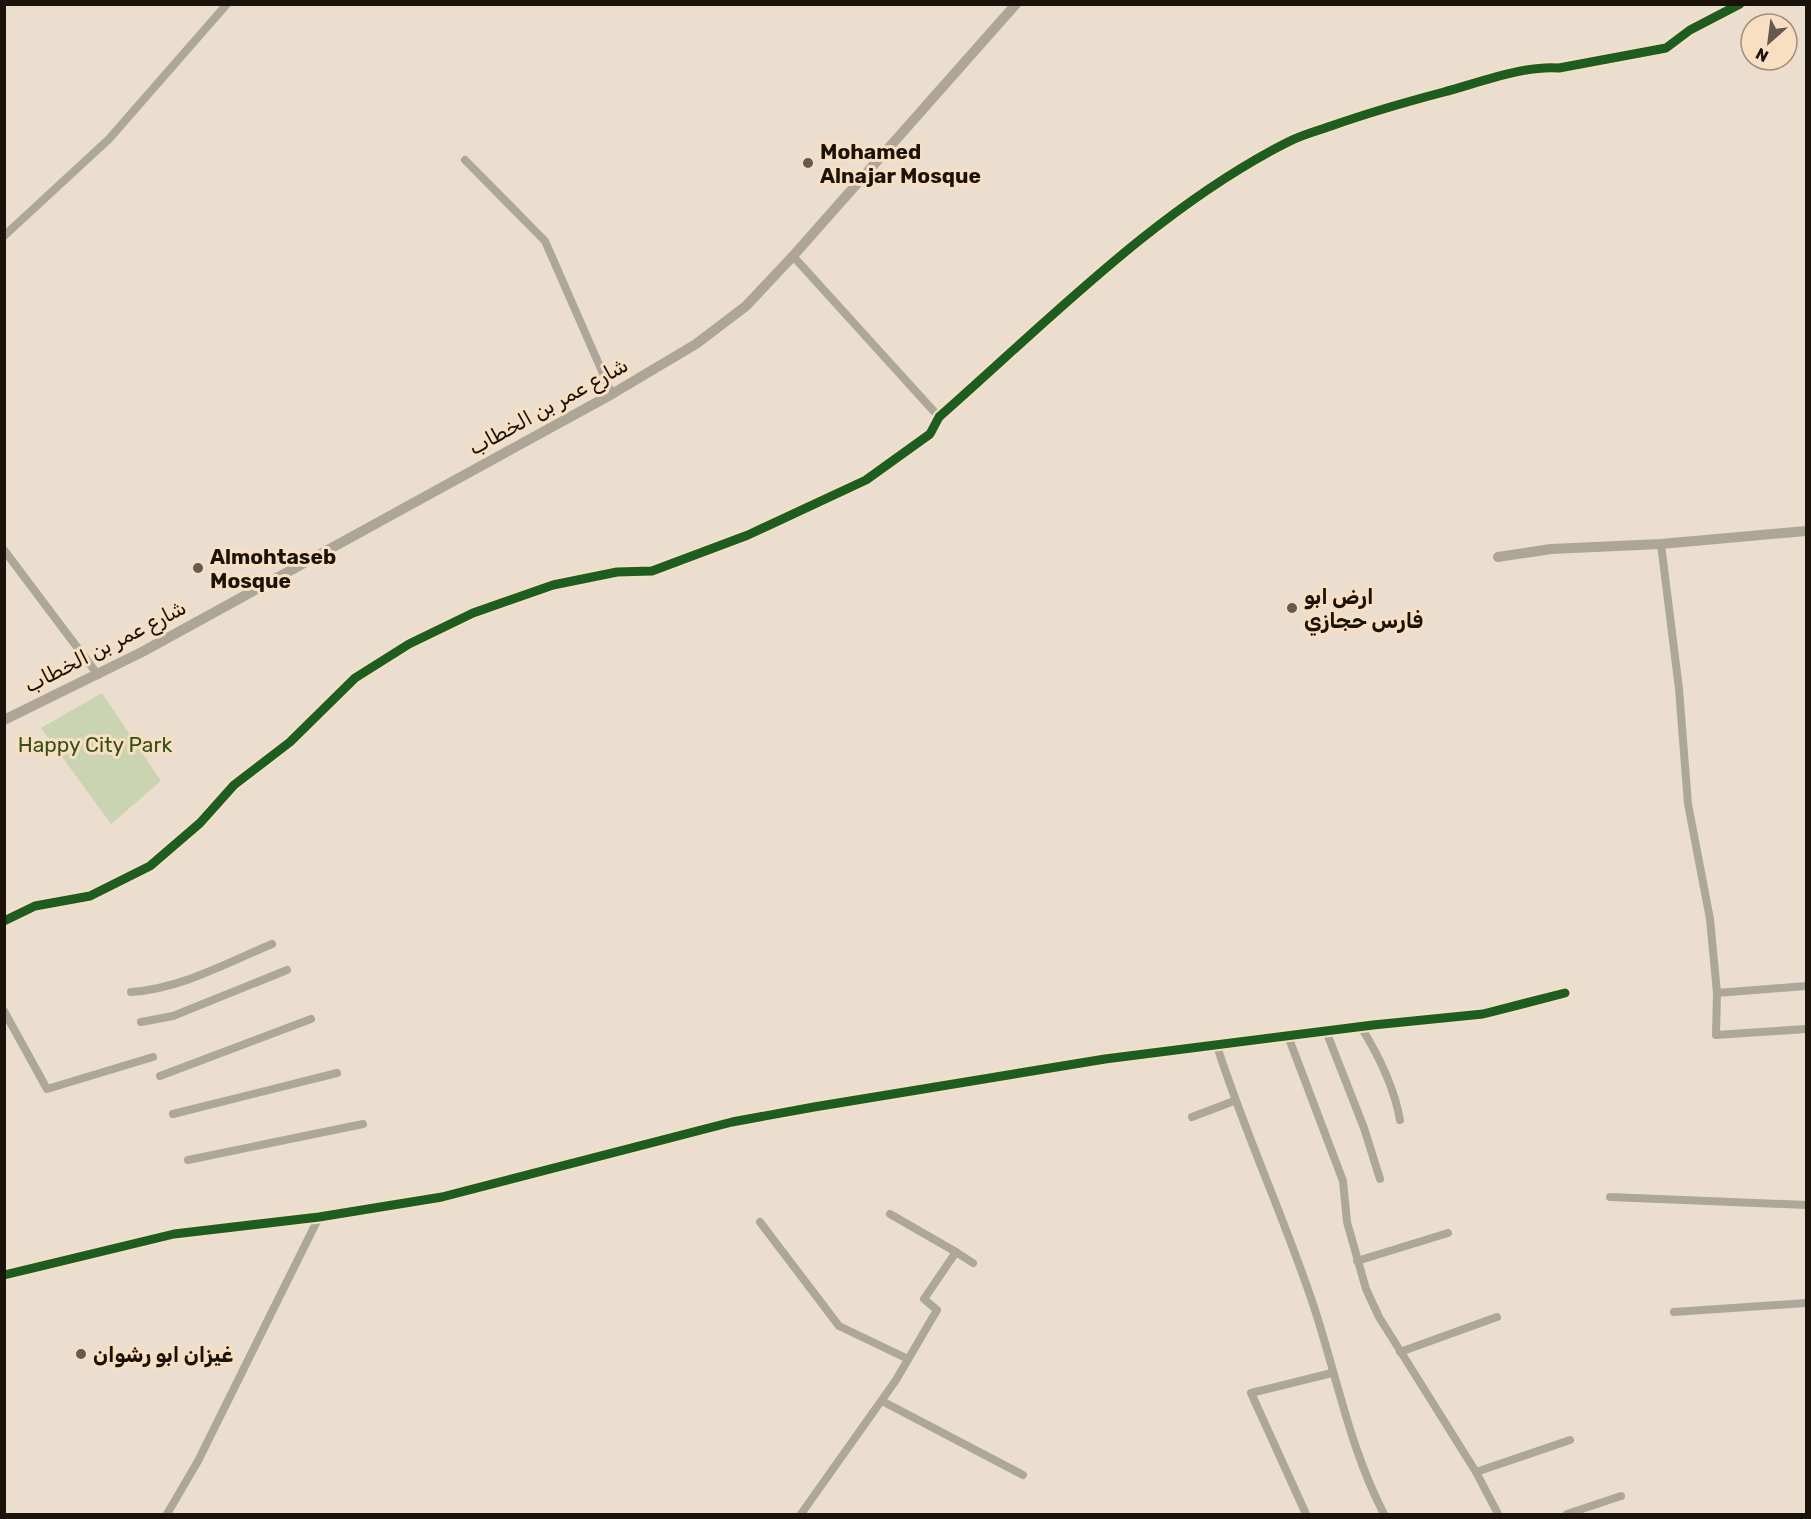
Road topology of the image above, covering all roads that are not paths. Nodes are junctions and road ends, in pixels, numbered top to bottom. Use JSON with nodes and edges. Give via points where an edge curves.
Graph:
{"nodes":[{"id":1,"x":227,"y":4,"type":"edge"},
{"id":2,"x":1016,"y":4,"type":"edge"},
{"id":3,"x":1740,"y":4,"type":"edge"},
{"id":4,"x":465,"y":160,"type":"dead end"},
{"id":5,"x":4,"y":236,"type":"edge"},
{"id":6,"x":793,"y":256,"type":"junction"},
{"id":7,"x":612,"y":394,"type":"junction"},
{"id":8,"x":939,"y":417,"type":"junction"},
{"id":9,"x":1806,"y":531,"type":"edge"},
{"id":10,"x":1661,"y":544,"type":"junction"},
{"id":11,"x":4,"y":550,"type":"edge"},
{"id":12,"x":1498,"y":557,"type":"dead end"},
{"id":13,"x":98,"y":675,"type":"junction"},
{"id":14,"x":4,"y":720,"type":"edge"},
{"id":15,"x":4,"y":921,"type":"edge"},
{"id":16,"x":272,"y":944,"type":"dead end"},
{"id":17,"x":286,"y":970,"type":"dead end"},
{"id":18,"x":1806,"y":986,"type":"edge"},
{"id":19,"x":131,"y":992,"type":"dead end"},
{"id":20,"x":1565,"y":993,"type":"dead end"},
{"id":21,"x":1717,"y":993,"type":"junction"},
{"id":22,"x":4,"y":1011,"type":"edge"},
{"id":23,"x":311,"y":1019,"type":"dead end"},
{"id":24,"x":141,"y":1022,"type":"dead end"},
{"id":25,"x":1360,"y":1027,"type":"junction"},
{"id":26,"x":1806,"y":1029,"type":"edge"},
{"id":27,"x":1326,"y":1031,"type":"junction"},
{"id":28,"x":1288,"y":1036,"type":"junction"},
{"id":29,"x":1217,"y":1046,"type":"junction"},
{"id":30,"x":153,"y":1057,"type":"dead end"},
{"id":31,"x":337,"y":1073,"type":"dead end"},
{"id":32,"x":160,"y":1076,"type":"dead end"},
{"id":33,"x":1234,"y":1101,"type":"junction"},
{"id":34,"x":173,"y":1114,"type":"dead end"},
{"id":35,"x":1192,"y":1117,"type":"dead end"},
{"id":36,"x":1400,"y":1120,"type":"dead end"},
{"id":37,"x":363,"y":1124,"type":"dead end"},
{"id":38,"x":188,"y":1160,"type":"dead end"},
{"id":39,"x":1380,"y":1179,"type":"dead end"},
{"id":40,"x":1610,"y":1197,"type":"dead end"},
{"id":41,"x":1806,"y":1205,"type":"edge"},
{"id":42,"x":890,"y":1214,"type":"dead end"},
{"id":43,"x":319,"y":1217,"type":"junction"},
{"id":44,"x":760,"y":1222,"type":"dead end"},
{"id":45,"x":1448,"y":1233,"type":"dead end"},
{"id":46,"x":956,"y":1252,"type":"junction"},
{"id":47,"x":1357,"y":1261,"type":"junction"},
{"id":48,"x":973,"y":1263,"type":"dead end"},
{"id":49,"x":4,"y":1275,"type":"edge"},
{"id":50,"x":1806,"y":1303,"type":"edge"},
{"id":51,"x":1674,"y":1312,"type":"dead end"},
{"id":52,"x":1497,"y":1317,"type":"dead end"},
{"id":53,"x":1400,"y":1352,"type":"junction"},
{"id":54,"x":908,"y":1359,"type":"junction"},
{"id":55,"x":1332,"y":1373,"type":"junction"},
{"id":56,"x":882,"y":1401,"type":"junction"},
{"id":57,"x":1570,"y":1440,"type":"dead end"},
{"id":58,"x":1476,"y":1472,"type":"junction"},
{"id":59,"x":1023,"y":1475,"type":"dead end"},
{"id":60,"x":1621,"y":1496,"type":"dead end"},
{"id":61,"x":167,"y":1515,"type":"edge"},
{"id":62,"x":801,"y":1515,"type":"edge"},
{"id":63,"x":1306,"y":1515,"type":"edge"},
{"id":64,"x":1384,"y":1515,"type":"edge"},
{"id":65,"x":1498,"y":1515,"type":"edge"},
{"id":66,"x":1567,"y":1515,"type":"edge"}],
"edges":[{"from":1,"to":5,"type":"street","via":[[109,139]]},
{"from":2,"to":6,"type":"street","name":"شارع عمر بن الخطاب"},
{"from":3,"to":8,"type":"street","via":[[1690,30],[1666,48],[1559,68],[1544,66],[1387,107],[1290,141],[1183,207],[1104,270]]},
{"from":4,"to":7,"type":"street","via":[[545,241]]},
{"from":6,"to":7,"type":"street","name":"شارع عمر بن الخطاب","via":[[722,326]]},
{"from":6,"to":8,"type":"street"},
{"from":7,"to":13,"type":"street","name":"شارع عمر بن الخطاب"},
{"from":8,"to":15,"type":"street","via":[[930,434],[866,480],[748,535],[652,571],[617,572],[553,585],[473,614],[409,644],[355,678],[290,742],[234,785],[200,823],[150,866],[90,896],[35,906]]},
{"from":9,"to":10,"type":"street"},
{"from":10,"to":12,"type":"street","via":[[1551,549]]},
{"from":10,"to":21,"type":"street","via":[[1688,804],[1710,919]]},
{"from":11,"to":13,"type":"street"},
{"from":13,"to":14,"type":"street","name":"شارع عمر بن الخطاب"},
{"from":16,"to":19,"type":"street","via":[[178,983]]},
{"from":17,"to":24,"type":"street","via":[[173,1016]]},
{"from":18,"to":21,"type":"street"},
{"from":20,"to":25,"type":"street","via":[[1483,1014]]},
{"from":21,"to":26,"type":"street","via":[[1716,1035]]},
{"from":22,"to":30,"type":"street","via":[[47,1089]]},
{"from":23,"to":32,"type":"street"},
{"from":25,"to":27,"type":"street"},
{"from":25,"to":36,"type":"street","via":[[1396,1098]]},
{"from":27,"to":28,"type":"street"},
{"from":27,"to":39,"type":"street"},
{"from":28,"to":29,"type":"street"},
{"from":28,"to":47,"type":"street","via":[[1343,1181],[1347,1222]]},
{"from":29,"to":33,"type":"street"},
{"from":29,"to":43,"type":"street","via":[[1105,1059],[732,1122],[442,1197]]},
{"from":31,"to":34,"type":"street"},
{"from":33,"to":35,"type":"street"},
{"from":33,"to":55,"type":"street","via":[[1314,1306]]},
{"from":37,"to":38,"type":"street"},
{"from":40,"to":41,"type":"street"},
{"from":42,"to":46,"type":"street"},
{"from":43,"to":49,"type":"street","via":[[174,1234]]},
{"from":43,"to":61,"type":"street","via":[[198,1461]]},
{"from":44,"to":54,"type":"street","via":[[839,1326]]},
{"from":45,"to":47,"type":"street"},
{"from":46,"to":48,"type":"street"},
{"from":46,"to":54,"type":"street","via":[[924,1299],[937,1310]]},
{"from":47,"to":53,"type":"street","via":[[1379,1317]]},
{"from":50,"to":51,"type":"street"},
{"from":52,"to":53,"type":"street"},
{"from":53,"to":58,"type":"street"},
{"from":54,"to":56,"type":"street"},
{"from":55,"to":63,"type":"street","via":[[1251,1393]]},
{"from":55,"to":64,"type":"street","via":[[1361,1464]]},
{"from":56,"to":59,"type":"street"},
{"from":56,"to":62,"type":"street"},
{"from":57,"to":58,"type":"street"},
{"from":58,"to":65,"type":"street"},
{"from":60,"to":66,"type":"street"}]}
